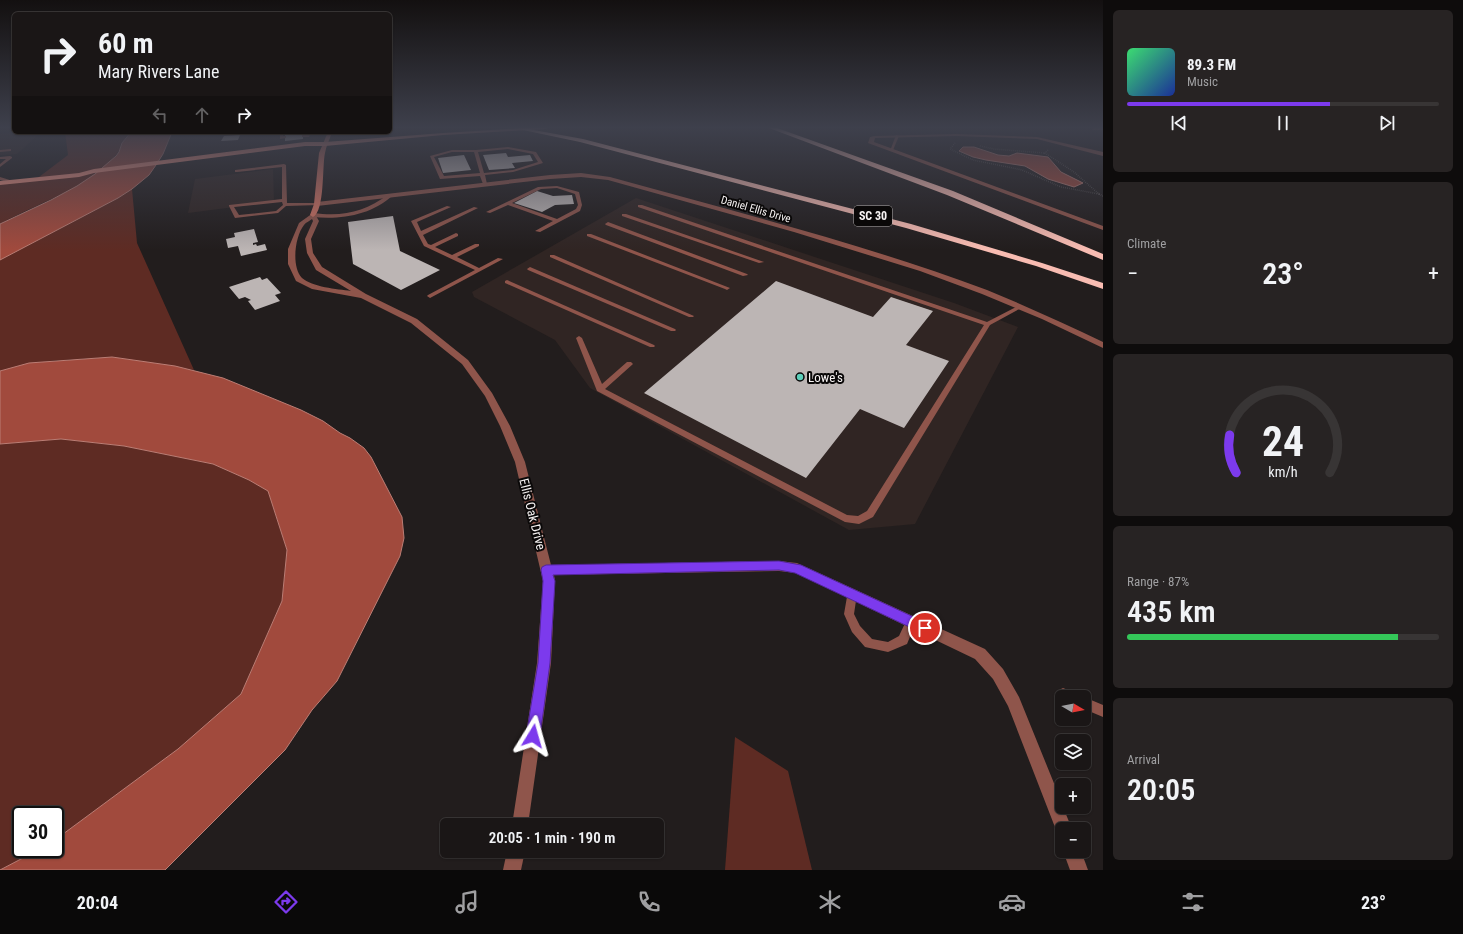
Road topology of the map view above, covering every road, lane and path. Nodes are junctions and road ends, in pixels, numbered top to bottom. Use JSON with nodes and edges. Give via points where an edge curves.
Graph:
{"nodes":[{"id":1,"x":145,"y":169,"type":"edge"},
{"id":2,"x":256,"y":169,"type":"edge"},
{"id":3,"x":284,"y":169,"type":"edge"},
{"id":4,"x":320,"y":169,"type":"edge"},
{"id":5,"x":438,"y":169,"type":"edge"},
{"id":6,"x":481,"y":169,"type":"edge"},
{"id":7,"x":521,"y":169,"type":"edge"},
{"id":8,"x":691,"y":169,"type":"edge"},
{"id":9,"x":884,"y":169,"type":"edge"},
{"id":10,"x":942,"y":169,"type":"edge"},
{"id":11,"x":1015,"y":169,"type":"edge"},
{"id":12,"x":1069,"y":169,"type":"edge"},
{"id":13,"x":237,"y":171,"type":"dead end"},
{"id":14,"x":482,"y":174,"type":"junction"},
{"id":15,"x":0,"y":178,"type":"edge"},
{"id":16,"x":11,"y":182,"type":"junction"},
{"id":17,"x":0,"y":183,"type":"edge"},
{"id":18,"x":485,"y":184,"type":"junction"},
{"id":19,"x":1099,"y":194,"type":"junction"},
{"id":20,"x":391,"y":195,"type":"junction"},
{"id":21,"x":1103,"y":196,"type":"edge"},
{"id":22,"x":284,"y":202,"type":"junction"},
{"id":23,"x":508,"y":203,"type":"junction"},
{"id":24,"x":317,"y":204,"type":"junction"},
{"id":25,"x":640,"y":206,"type":"dead end"},
{"id":26,"x":449,"y":207,"type":"dead end"},
{"id":27,"x":476,"y":208,"type":"dead end"},
{"id":28,"x":488,"y":212,"type":"dead end"},
{"id":29,"x":313,"y":215,"type":"junction"},
{"id":30,"x":624,"y":215,"type":"dead end"},
{"id":31,"x":557,"y":221,"type":"junction"},
{"id":32,"x":608,"y":224,"type":"dead end"},
{"id":33,"x":1103,"y":228,"type":"edge"},
{"id":34,"x":538,"y":232,"type":"dead end"},
{"id":35,"x":420,"y":234,"type":"junction"},
{"id":36,"x":456,"y":235,"type":"dead end"},
{"id":37,"x":589,"y":235,"type":"dead end"},
{"id":38,"x":477,"y":245,"type":"dead end"},
{"id":39,"x":431,"y":247,"type":"junction"},
{"id":40,"x":552,"y":256,"type":"dead end"},
{"id":41,"x":1103,"y":257,"type":"edge"},
{"id":42,"x":453,"y":258,"type":"junction"},
{"id":43,"x":500,"y":259,"type":"dead end"},
{"id":44,"x":761,"y":262,"type":"dead end"},
{"id":45,"x":530,"y":269,"type":"dead end"},
{"id":46,"x":479,"y":270,"type":"junction"},
{"id":47,"x":745,"y":275,"type":"dead end"},
{"id":48,"x":507,"y":282,"type":"dead end"},
{"id":49,"x":1103,"y":286,"type":"edge"},
{"id":50,"x":727,"y":288,"type":"dead end"},
{"id":51,"x":363,"y":296,"type":"junction"},
{"id":52,"x":430,"y":296,"type":"dead end"},
{"id":53,"x":1020,"y":307,"type":"junction"},
{"id":54,"x":691,"y":316,"type":"dead end"},
{"id":55,"x":988,"y":324,"type":"junction"},
{"id":56,"x":673,"y":330,"type":"dead end"},
{"id":57,"x":579,"y":338,"type":"dead end"},
{"id":58,"x":1103,"y":345,"type":"edge"},
{"id":59,"x":652,"y":346,"type":"dead end"},
{"id":60,"x":629,"y":364,"type":"dead end"},
{"id":61,"x":600,"y":389,"type":"junction"},
{"id":62,"x":546,"y":570,"type":"junction"},
{"id":63,"x":852,"y":594,"type":"junction"},
{"id":64,"x":911,"y":622,"type":"junction"},
{"id":65,"x":1091,"y":706,"type":"edge"},
{"id":66,"x":1103,"y":711,"type":"edge"},
{"id":67,"x":521,"y":818,"type":"edge"},
{"id":68,"x":1061,"y":822,"type":"edge"},
{"id":69,"x":515,"y":858,"type":"edge"},
{"id":70,"x":1075,"y":858,"type":"edge"},
{"id":71,"x":512,"y":870,"type":"edge"},
{"id":72,"x":1079,"y":870,"type":"edge"}],
"edges":[{"from":1,"to":16,"type":"main road","via":[[84,177],[79,175]]},
{"from":2,"to":13,"type":"lane"},
{"from":3,"to":22,"type":"lane"},
{"from":4,"to":24,"type":"street","name":"Ellis Oak Drive"},
{"from":5,"to":14,"type":"lane","via":[[442,178]]},
{"from":6,"to":14,"type":"lane"},
{"from":7,"to":14,"type":"lane"},
{"from":8,"to":49,"type":"highway","number":"SC 30","via":[[919,228],[996,250]]},
{"from":9,"to":41,"type":"highway"},
{"from":10,"to":33,"type":"street"},
{"from":11,"to":19,"type":"path","via":[[1061,187]]},
{"from":12,"to":19,"type":"path"},
{"from":14,"to":18,"type":"lane"},
{"from":15,"to":16,"type":"lane"},
{"from":16,"to":17,"type":"main road"},
{"from":18,"to":20,"type":"street","name":"Daniel Ellis Drive"},
{"from":18,"to":53,"type":"street","name":"Daniel Ellis Drive","via":[[568,175],[608,178],[892,260]]},
{"from":19,"to":21,"type":"path"},
{"from":20,"to":24,"type":"street","name":"Daniel Ellis Drive"},
{"from":20,"to":29,"type":"lane","via":[[380,204],[351,216],[337,218]]},
{"from":22,"to":22,"type":"lane","via":[[278,212],[237,217],[231,206]]},
{"from":22,"to":24,"type":"lane"},
{"from":23,"to":28,"type":"lane"},
{"from":23,"to":31,"type":"lane"},
{"from":23,"to":31,"type":"lane","via":[[540,188],[558,187],[577,193],[580,205],[578,210]]},
{"from":24,"to":29,"type":"street","name":"Ellis Oak Drive"},
{"from":25,"to":55,"type":"lane"},
{"from":26,"to":35,"type":"lane","via":[[414,221]]},
{"from":27,"to":35,"type":"lane"},
{"from":29,"to":51,"type":"street","name":"Ellis Oak Drive","via":[[316,221],[308,239],[310,252],[319,268]]},
{"from":29,"to":51,"type":"street","name":"Ellis Oak Drive","via":[[300,224],[291,249],[292,264],[299,279],[315,287]]},
{"from":30,"to":44,"type":"lane"},
{"from":31,"to":34,"type":"lane"},
{"from":32,"to":47,"type":"lane"},
{"from":35,"to":39,"type":"lane","via":[[426,245]]},
{"from":36,"to":39,"type":"lane"},
{"from":37,"to":50,"type":"lane"},
{"from":38,"to":42,"type":"lane"},
{"from":39,"to":42,"type":"lane"},
{"from":40,"to":54,"type":"lane"},
{"from":42,"to":46,"type":"lane"},
{"from":43,"to":46,"type":"lane"},
{"from":45,"to":56,"type":"lane"},
{"from":46,"to":52,"type":"lane"},
{"from":48,"to":59,"type":"lane"},
{"from":51,"to":62,"type":"street","name":"Ellis Oak Drive","via":[[414,321],[465,362],[489,395],[520,462]]},
{"from":53,"to":55,"type":"lane"},
{"from":53,"to":58,"type":"street","name":"Daniel Ellis Drive"},
{"from":55,"to":61,"type":"lane","via":[[870,514],[860,520],[845,518]]},
{"from":57,"to":61,"type":"lane"},
{"from":60,"to":61,"type":"lane"},
{"from":62,"to":63,"type":"street","via":[[779,566],[797,568]]},
{"from":62,"to":67,"type":"street","name":"Ellis Oak Drive","via":[[549,581],[544,663]]},
{"from":63,"to":64,"type":"street"},
{"from":63,"to":64,"type":"lane","via":[[849,614],[856,630],[869,643],[888,647],[903,640]]},
{"from":64,"to":68,"type":"street","via":[[980,654],[998,674],[1014,702]]},
{"from":65,"to":66,"type":"lane"},
{"from":69,"to":71,"type":"street"},
{"from":70,"to":72,"type":"street"}]}
